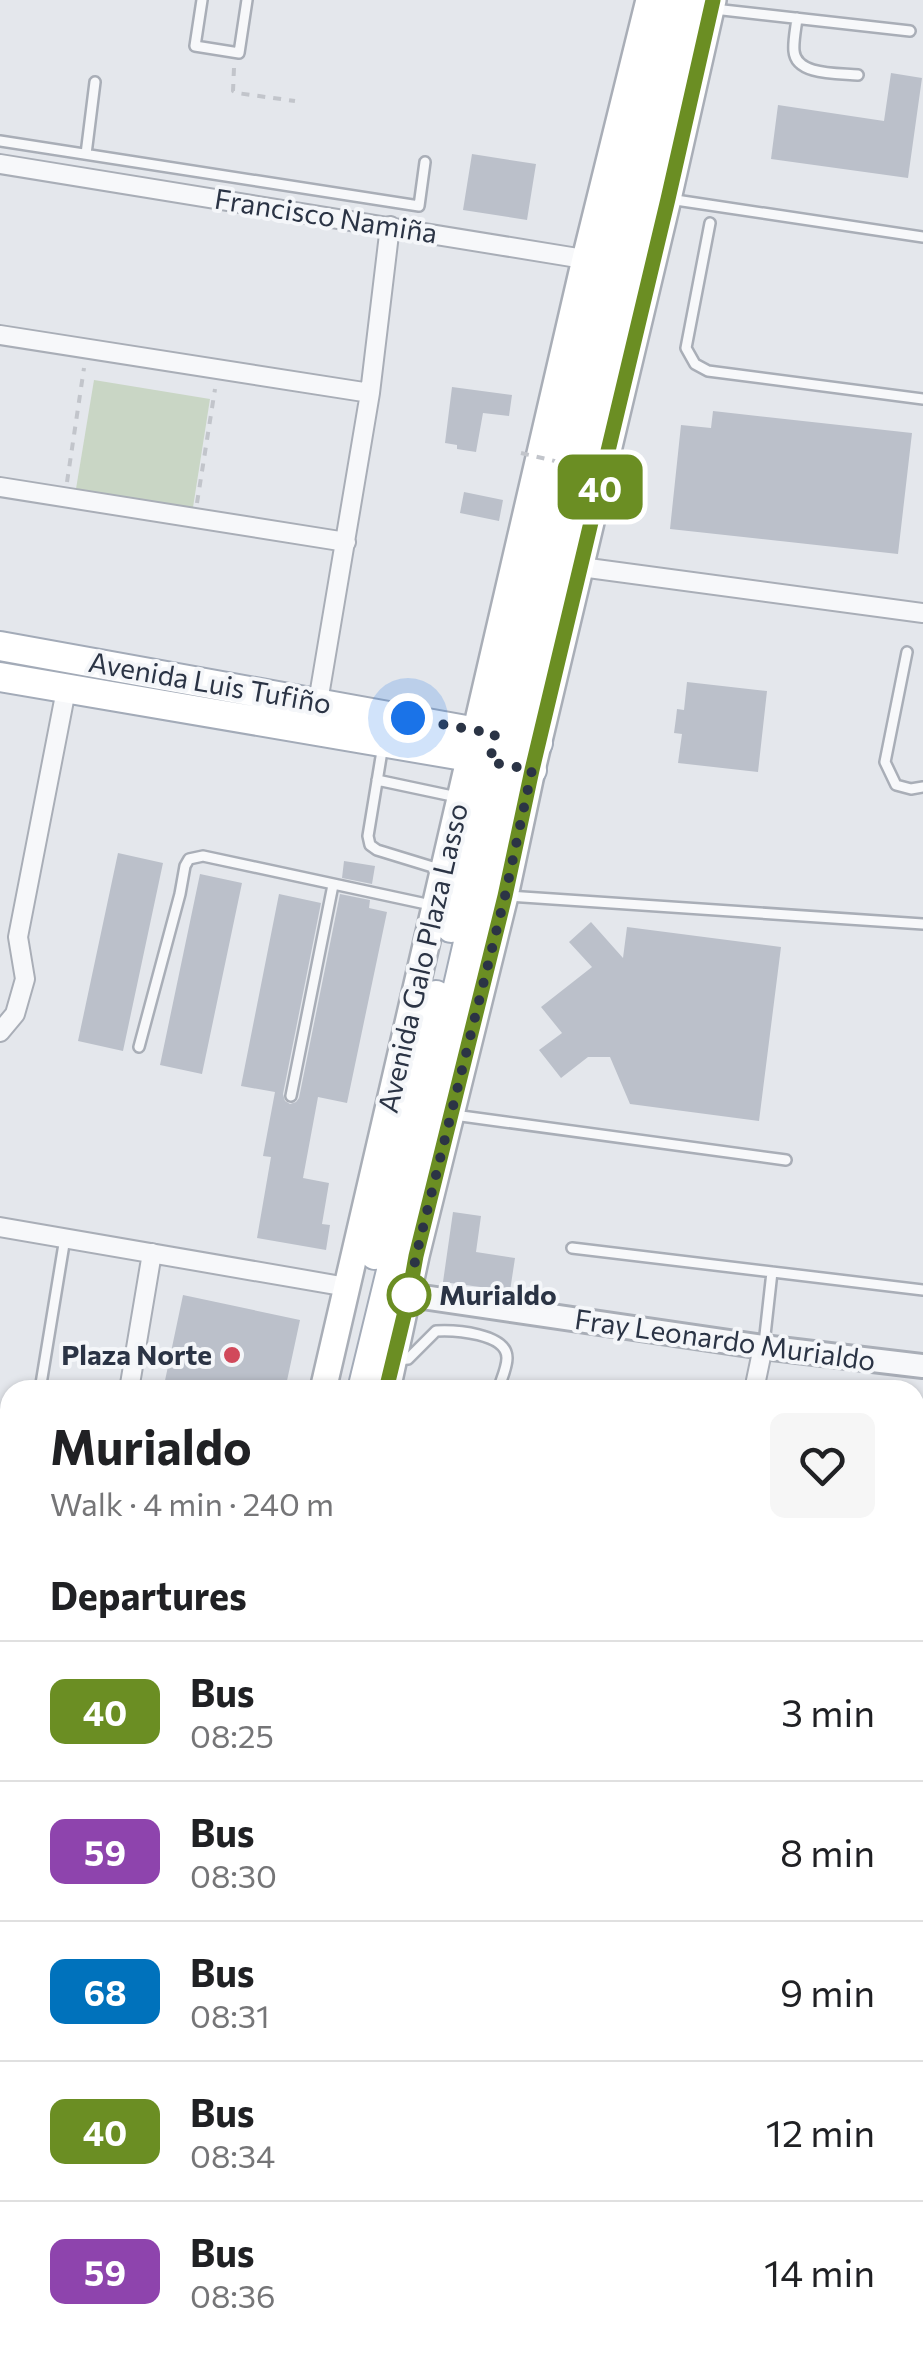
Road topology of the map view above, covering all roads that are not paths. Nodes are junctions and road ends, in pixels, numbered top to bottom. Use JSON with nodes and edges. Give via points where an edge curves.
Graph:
{"nodes":[{"id":1,"x":202,"y":0,"type":"edge"},
{"id":2,"x":247,"y":0,"type":"edge"},
{"id":3,"x":649,"y":0,"type":"edge"},
{"id":4,"x":668,"y":0,"type":"edge"},
{"id":5,"x":705,"y":3,"type":"edge"},
{"id":6,"x":797,"y":18,"type":"junction"},
{"id":7,"x":910,"y":31,"type":"dead end"},
{"id":8,"x":858,"y":75,"type":"dead end"},
{"id":9,"x":95,"y":82,"type":"dead end"},
{"id":10,"x":0,"y":141,"type":"edge"},
{"id":11,"x":86,"y":154,"type":"junction"},
{"id":12,"x":425,"y":162,"type":"dead end"},
{"id":13,"x":0,"y":164,"type":"edge"},
{"id":14,"x":668,"y":199,"type":"junction"},
{"id":15,"x":710,"y":223,"type":"dead end"},
{"id":16,"x":390,"y":226,"type":"junction"},
{"id":17,"x":923,"y":237,"type":"edge"},
{"id":18,"x":618,"y":265,"type":"junction"},
{"id":19,"x":0,"y":335,"type":"edge"},
{"id":20,"x":370,"y":393,"type":"junction"},
{"id":21,"x":923,"y":399,"type":"edge"},
{"id":22,"x":0,"y":487,"type":"edge"},
{"id":23,"x":346,"y":542,"type":"junction"},
{"id":24,"x":580,"y":568,"type":"junction"},
{"id":25,"x":923,"y":612,"type":"edge"},
{"id":26,"x":0,"y":646,"type":"edge"},
{"id":27,"x":907,"y":652,"type":"dead end"},
{"id":28,"x":0,"y":677,"type":"edge"},
{"id":29,"x":66,"y":690,"type":"junction"},
{"id":30,"x":318,"y":702,"type":"junction"},
{"id":31,"x":383,"y":743,"type":"junction"},
{"id":32,"x":503,"y":750,"type":"junction"},
{"id":33,"x":378,"y":780,"type":"junction"},
{"id":34,"x":923,"y":787,"type":"edge"},
{"id":35,"x":460,"y":797,"type":"junction"},
{"id":36,"x":443,"y":871,"type":"junction"},
{"id":37,"x":333,"y":885,"type":"junction"},
{"id":38,"x":505,"y":896,"type":"junction"},
{"id":39,"x":435,"y":906,"type":"junction"},
{"id":40,"x":923,"y":924,"type":"edge"},
{"id":41,"x":0,"y":1032,"type":"edge"},
{"id":42,"x":139,"y":1046,"type":"dead end"},
{"id":43,"x":291,"y":1096,"type":"dead end"},
{"id":44,"x":451,"y":1115,"type":"junction"},
{"id":45,"x":786,"y":1160,"type":"dead end"},
{"id":46,"x":0,"y":1227,"type":"edge"},
{"id":47,"x":64,"y":1238,"type":"junction"},
{"id":48,"x":572,"y":1248,"type":"dead end"},
{"id":49,"x":152,"y":1253,"type":"junction"},
{"id":50,"x":772,"y":1272,"type":"junction"},
{"id":51,"x":347,"y":1288,"type":"junction"},
{"id":52,"x":923,"y":1290,"type":"edge"},
{"id":53,"x":409,"y":1295,"type":"junction"},
{"id":54,"x":763,"y":1347,"type":"junction"},
{"id":55,"x":394,"y":1360,"type":"junction"},
{"id":56,"x":923,"y":1366,"type":"edge"},
{"id":57,"x":42,"y":1380,"type":"edge"},
{"id":58,"x":131,"y":1380,"type":"edge"},
{"id":59,"x":325,"y":1380,"type":"edge"},
{"id":60,"x":346,"y":1380,"type":"edge"},
{"id":61,"x":364,"y":1380,"type":"edge"},
{"id":62,"x":389,"y":1380,"type":"edge"},
{"id":63,"x":501,"y":1380,"type":"edge"},
{"id":64,"x":756,"y":1380,"type":"edge"}],
"edges":[{"from":1,"to":2,"type":"lane","via":[[195,46],[239,54]]},
{"from":3,"to":18,"type":"main road","name":"Avenida Galo Plaza Lasso"},
{"from":4,"to":18,"type":"main road","name":"Avenida Galo Plaza Lasso"},
{"from":5,"to":6,"type":"lane"},
{"from":5,"to":14,"type":"main road","name":"Avenida Galo Plaza Lasso"},
{"from":5,"to":18,"type":"main road","name":"Avenida Galo Plaza Lasso"},
{"from":6,"to":7,"type":"lane"},
{"from":6,"to":8,"type":"lane","via":[[794,51],[800,63]]},
{"from":9,"to":11,"type":"lane"},
{"from":10,"to":11,"type":"lane"},
{"from":11,"to":12,"type":"lane","via":[[419,206]]},
{"from":13,"to":16,"type":"street","name":"Francisco Namiña"},
{"from":14,"to":17,"type":"lane"},
{"from":14,"to":18,"type":"main road","name":"Avenida Galo Plaza Lasso"},
{"from":15,"to":21,"type":"lane","via":[[686,348],[695,364]]},
{"from":16,"to":18,"type":"street","name":"Francisco Namiña"},
{"from":16,"to":20,"type":"street"},
{"from":18,"to":24,"type":"main road","name":"Avenida Galo Plaza Lasso"},
{"from":18,"to":32,"type":"main road","name":"Avenida Galo Plaza Lasso"},
{"from":18,"to":32,"type":"main road","name":"Avenida Galo Plaza Lasso"},
{"from":19,"to":20,"type":"street"},
{"from":20,"to":23,"type":"street"},
{"from":22,"to":23,"type":"street"},
{"from":23,"to":30,"type":"street"},
{"from":24,"to":25,"type":"street"},
{"from":24,"to":32,"type":"main road","name":"Avenida Galo Plaza Lasso"},
{"from":26,"to":30,"type":"main road","name":"Avenida Luis Tufiño"},
{"from":27,"to":34,"type":"lane","via":[[884,762],[896,785]]},
{"from":28,"to":29,"type":"main road","name":"Avenida Luis Tufiño"},
{"from":29,"to":31,"type":"main road","name":"Avenida Luis Tufiño"},
{"from":29,"to":41,"type":"street","via":[[18,937],[25,979],[15,1014]]},
{"from":30,"to":32,"type":"main road","name":"Avenida Luis Tufiño"},
{"from":31,"to":32,"type":"main road","name":"Avenida Luis Tufiño"},
{"from":31,"to":33,"type":"lane"},
{"from":32,"to":35,"type":"main road","name":"Avenida Galo Plaza Lasso"},
{"from":32,"to":38,"type":"main road","name":"Avenida Galo Plaza Lasso"},
{"from":32,"to":60,"type":"main road","name":"Avenida Galo Plaza Lasso"},
{"from":32,"to":61,"type":"main road","name":"Avenida Galo Plaza Lasso","via":[[418,1160]]},
{"from":33,"to":35,"type":"lane"},
{"from":33,"to":36,"type":"lane","via":[[370,845]]},
{"from":35,"to":36,"type":"main road","name":"Avenida Galo Plaza Lasso"},
{"from":36,"to":39,"type":"main road","name":"Avenida Galo Plaza Lasso"},
{"from":37,"to":39,"type":"lane"},
{"from":37,"to":42,"type":"lane","via":[[204,856],[189,859]]},
{"from":37,"to":43,"type":"lane"},
{"from":38,"to":40,"type":"lane"},
{"from":38,"to":44,"type":"main road","name":"Avenida Galo Plaza Lasso"},
{"from":39,"to":51,"type":"main road","name":"Avenida Galo Plaza Lasso"},
{"from":44,"to":45,"type":"lane"},
{"from":44,"to":53,"type":"main road","name":"Avenida Galo Plaza Lasso"},
{"from":46,"to":47,"type":"street"},
{"from":47,"to":49,"type":"street"},
{"from":47,"to":57,"type":"lane"},
{"from":48,"to":50,"type":"lane"},
{"from":49,"to":51,"type":"street"},
{"from":49,"to":58,"type":"street"},
{"from":50,"to":52,"type":"lane"},
{"from":50,"to":54,"type":"lane"},
{"from":51,"to":59,"type":"main road","name":"Avenida Galo Plaza Lasso"},
{"from":53,"to":54,"type":"street","name":"Fray Leonardo Murialdo"},
{"from":53,"to":55,"type":"main road","name":"Avenida Galo Plaza Lasso"},
{"from":54,"to":56,"type":"street","name":"Fray Leonardo Murialdo"},
{"from":54,"to":64,"type":"street"},
{"from":55,"to":62,"type":"main road","name":"Avenida Galo Plaza Lasso"},
{"from":55,"to":63,"type":"lane","via":[[408,1360],[436,1331],[450,1330],[503,1346]]}]}
